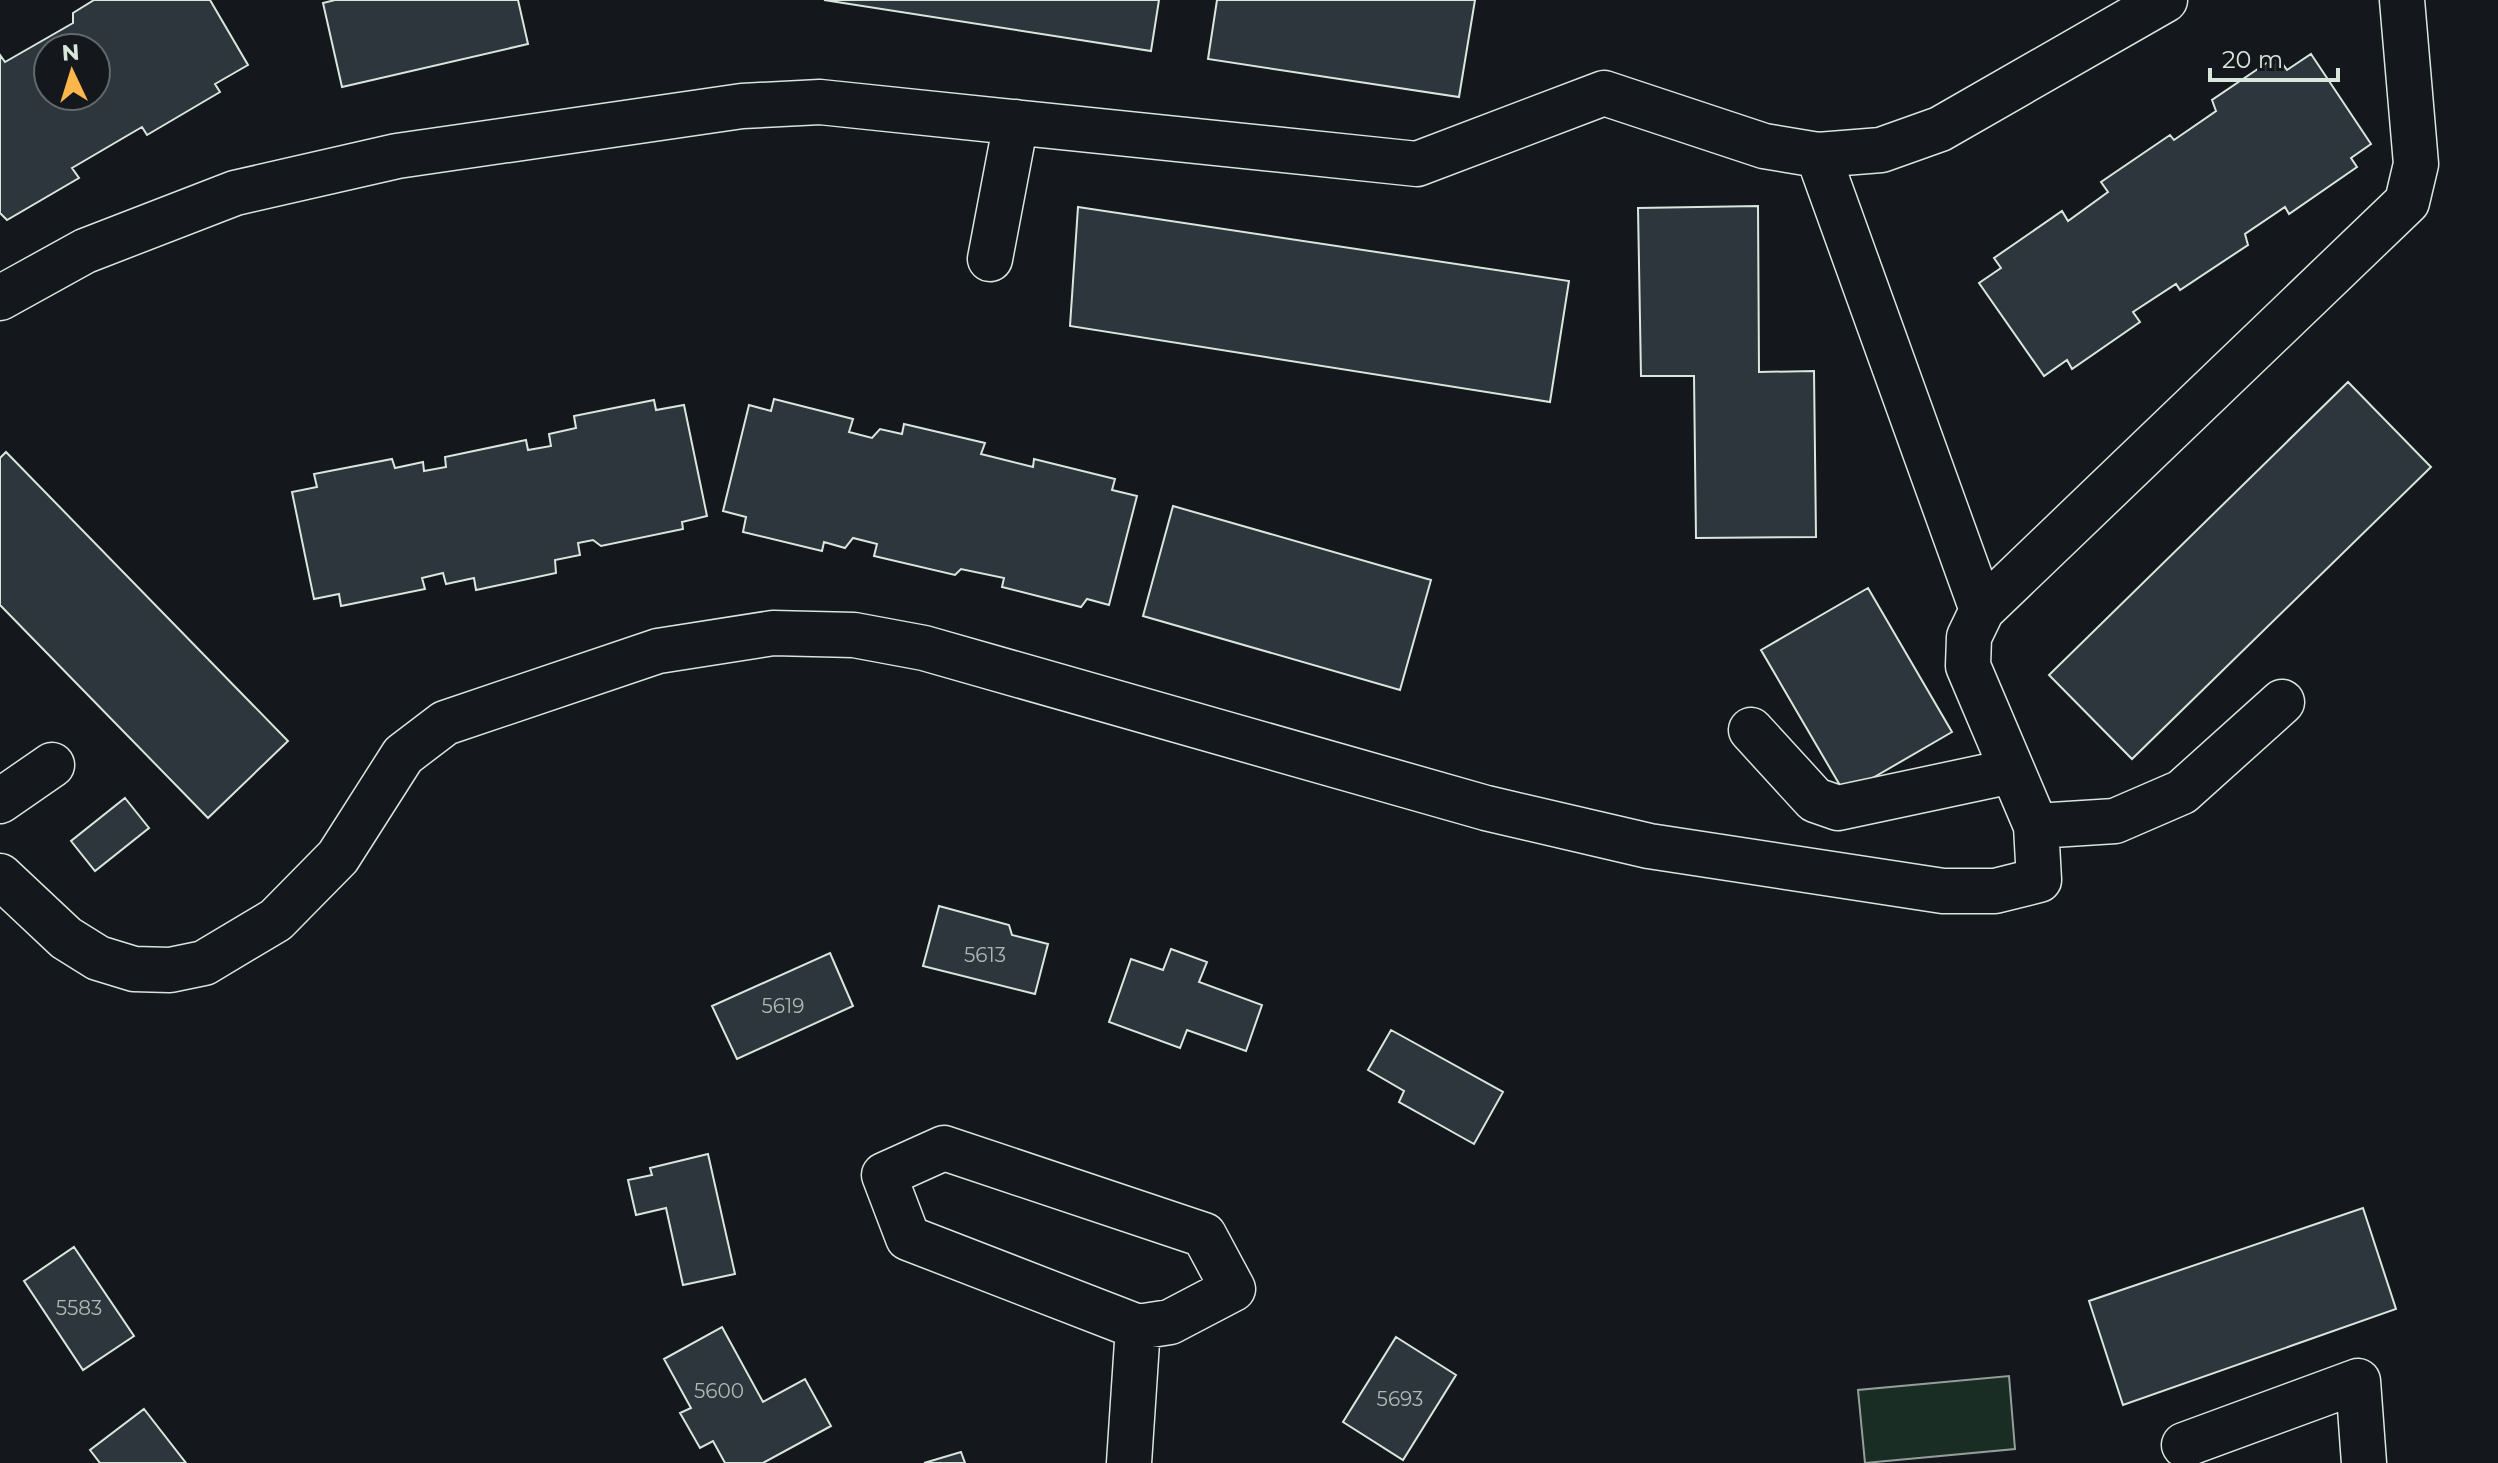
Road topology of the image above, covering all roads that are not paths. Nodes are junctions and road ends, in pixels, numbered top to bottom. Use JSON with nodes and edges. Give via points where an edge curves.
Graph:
{"nodes":[{"id":1,"x":2165,"y":0,"type":"edge"},
{"id":2,"x":2402,"y":0,"type":"edge"},
{"id":3,"x":1016,"y":122,"type":"junction"},
{"id":4,"x":1818,"y":155,"type":"junction"},
{"id":5,"x":990,"y":259,"type":"dead end"},
{"id":6,"x":0,"y":298,"type":"edge"},
{"id":7,"x":1982,"y":610,"type":"junction"},
{"id":8,"x":2282,"y":702,"type":"dead end"},
{"id":9,"x":1751,"y":730,"type":"dead end"},
{"id":10,"x":52,"y":765,"type":"dead end"},
{"id":11,"x":2012,"y":771,"type":"junction"},
{"id":12,"x":0,"y":801,"type":"edge"},
{"id":13,"x":2036,"y":826,"type":"junction"},
{"id":14,"x":0,"y":876,"type":"edge"},
{"id":15,"x":1138,"y":1327,"type":"junction"},
{"id":16,"x":1129,"y":1463,"type":"edge"},
{"id":17,"x":2208,"y":1463,"type":"edge"},
{"id":18,"x":2364,"y":1463,"type":"edge"}],
"edges":[{"from":1,"to":4,"type":"street","via":[[1940,129],[1881,150]]},
{"from":2,"to":7,"type":"street","via":[[2416,164],[2407,202]]},
{"from":3,"to":4,"type":"street","via":[[1417,164],[1604,93],[1764,146]]},
{"from":3,"to":5,"type":"street"},
{"from":3,"to":6,"type":"street","via":[[820,102],[742,106],[397,156],[235,193],[85,251]]},
{"from":4,"to":7,"type":"street"},
{"from":7,"to":11,"type":"street","via":[[1969,637],[1968,666]]},
{"from":8,"to":13,"type":"street","via":[[2182,792],[2115,821]]},
{"from":9,"to":11,"type":"street","via":[[1815,800],[1838,808]]},
{"from":10,"to":12,"type":"street"},
{"from":11,"to":13,"type":"street"},
{"from":13,"to":14,"type":"street","via":[[2039,880],[1995,891],[1943,891],[1649,846],[1486,808],[924,648],[854,635],[773,633],[658,651],[445,723],[403,755],[338,857],[276,920],[204,963],[170,970],[134,969],[98,958],[66,938]]},
{"from":15,"to":15,"type":"street","via":[[908,1238],[884,1175],[944,1148],[1204,1235],[1233,1289],[1170,1322]]},
{"from":15,"to":16,"type":"street"},
{"from":17,"to":18,"type":"street","via":[[2184,1445],[2358,1381]]}]}
